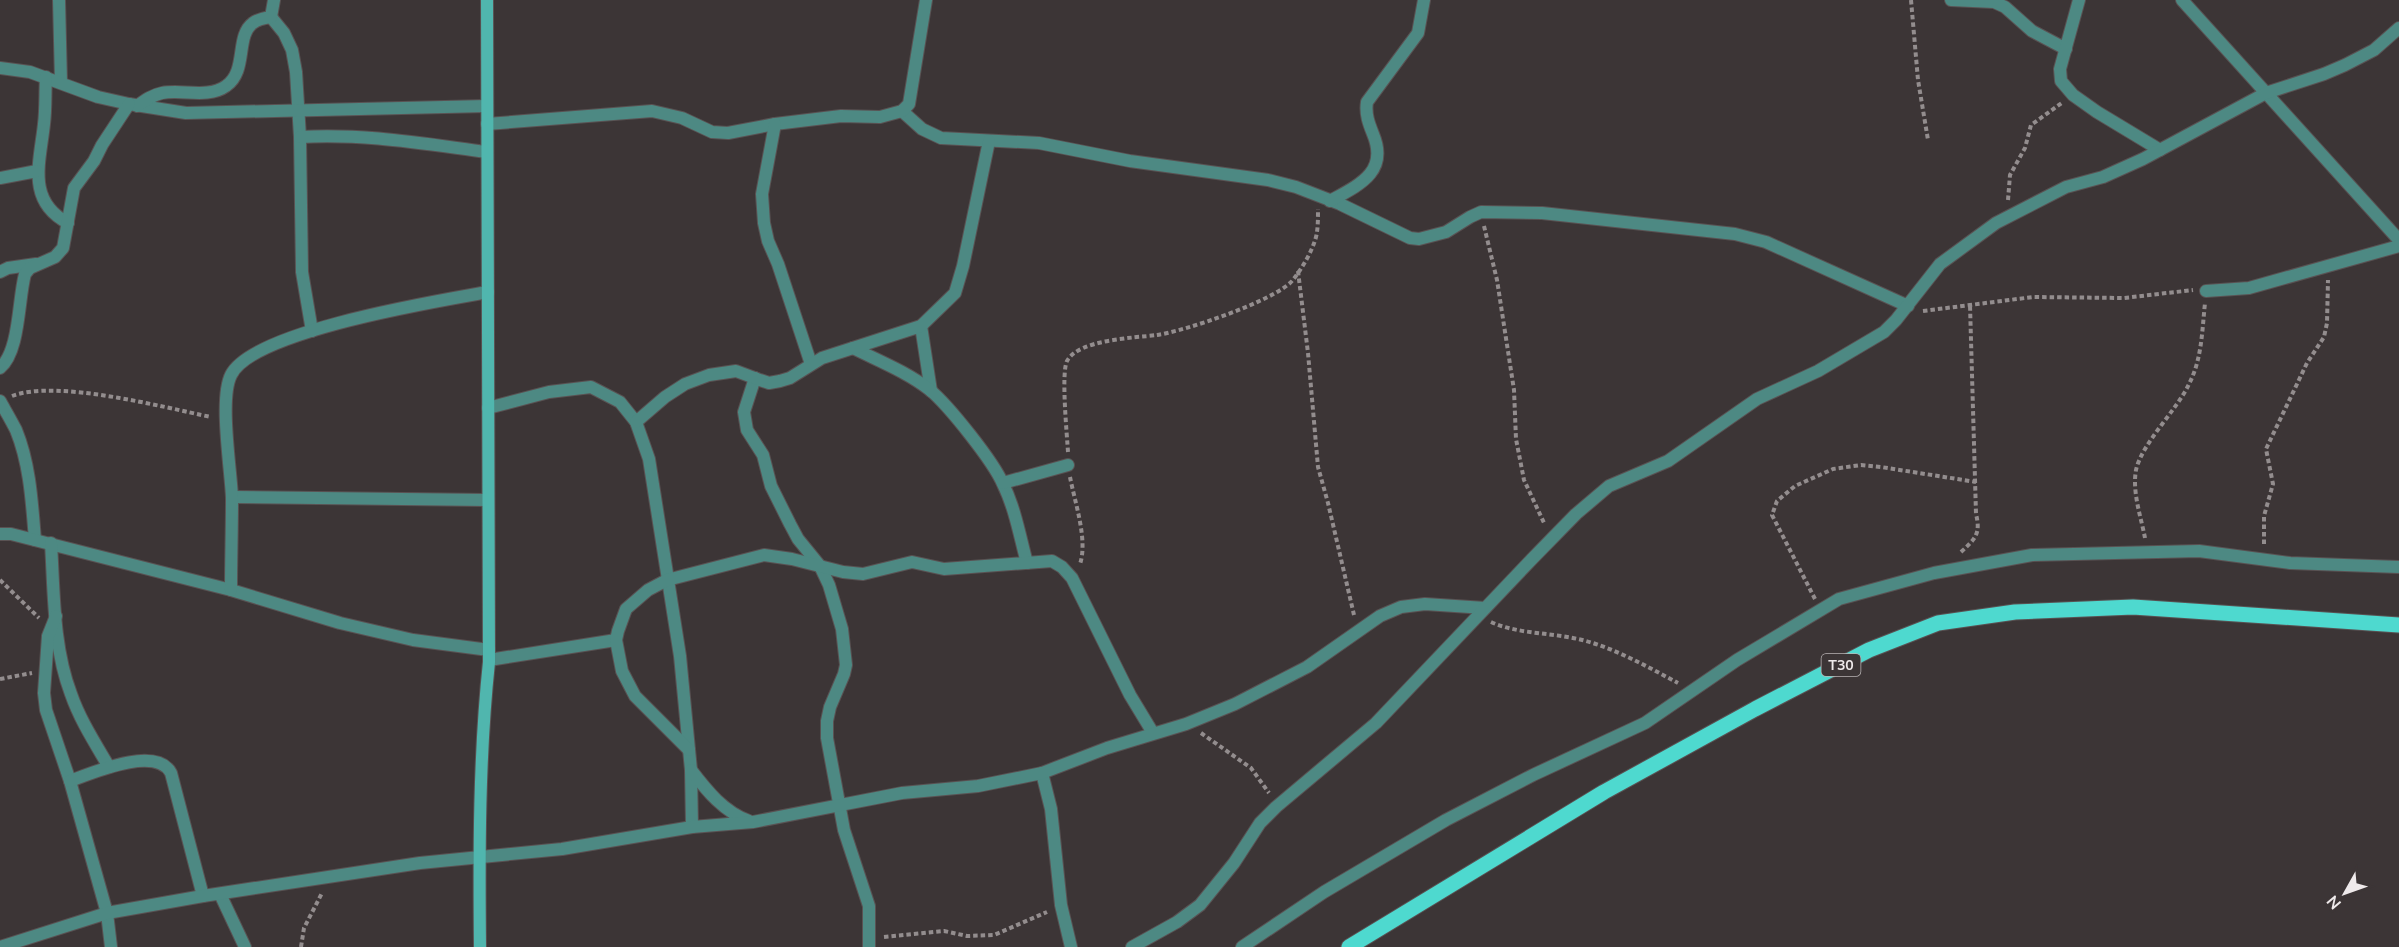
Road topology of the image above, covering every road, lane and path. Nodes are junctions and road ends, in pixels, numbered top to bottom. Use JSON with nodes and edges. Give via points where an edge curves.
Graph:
{"nodes":[{"id":1,"x":59,"y":0,"type":"edge"},
{"id":2,"x":274,"y":0,"type":"edge"},
{"id":3,"x":487,"y":0,"type":"edge"},
{"id":4,"x":926,"y":0,"type":"edge"},
{"id":5,"x":1424,"y":0,"type":"edge"},
{"id":6,"x":1911,"y":0,"type":"edge"},
{"id":7,"x":1951,"y":0,"type":"edge"},
{"id":8,"x":2079,"y":0,"type":"edge"},
{"id":9,"x":2182,"y":0,"type":"edge"},
{"id":10,"x":271,"y":17,"type":"junction"},
{"id":11,"x":2399,"y":28,"type":"edge"},
{"id":12,"x":2066,"y":49,"type":"junction"},
{"id":13,"x":0,"y":68,"type":"edge"},
{"id":14,"x":46,"y":77,"type":"junction"},
{"id":15,"x":61,"y":82,"type":"junction"},
{"id":16,"x":2266,"y":93,"type":"junction"},
{"id":17,"x":2073,"y":95,"type":"junction"},
{"id":18,"x":133,"y":105,"type":"junction"},
{"id":19,"x":487,"y":106,"type":"junction"},
{"id":20,"x":298,"y":111,"type":"junction"},
{"id":21,"x":902,"y":111,"type":"junction"},
{"id":22,"x":487,"y":124,"type":"junction"},
{"id":23,"x":775,"y":124,"type":"junction"},
{"id":24,"x":300,"y":137,"type":"junction"},
{"id":25,"x":1928,"y":140,"type":"dead end"},
{"id":26,"x":989,"y":141,"type":"junction"},
{"id":27,"x":2160,"y":150,"type":"junction"},
{"id":28,"x":487,"y":152,"type":"junction"},
{"id":29,"x":37,"y":171,"type":"junction"},
{"id":30,"x":0,"y":178,"type":"edge"},
{"id":31,"x":1324,"y":199,"type":"junction"},
{"id":32,"x":1481,"y":212,"type":"junction"},
{"id":33,"x":2007,"y":218,"type":"junction"},
{"id":34,"x":68,"y":224,"type":"junction"},
{"id":35,"x":2399,"y":240,"type":"edge"},
{"id":36,"x":2399,"y":246,"type":"edge"},
{"id":37,"x":36,"y":264,"type":"junction"},
{"id":38,"x":2329,"y":266,"type":"junction"},
{"id":39,"x":1298,"y":271,"type":"junction"},
{"id":40,"x":0,"y":272,"type":"edge"},
{"id":41,"x":2206,"y":291,"type":"junction"},
{"id":42,"x":488,"y":292,"type":"junction"},
{"id":43,"x":1970,"y":305,"type":"junction"},
{"id":44,"x":1904,"y":310,"type":"junction"},
{"id":45,"x":921,"y":326,"type":"junction"},
{"id":46,"x":312,"y":331,"type":"junction"},
{"id":47,"x":853,"y":348,"type":"junction"},
{"id":48,"x":812,"y":364,"type":"junction"},
{"id":49,"x":0,"y":368,"type":"edge"},
{"id":50,"x":755,"y":378,"type":"junction"},
{"id":51,"x":931,"y":391,"type":"junction"},
{"id":52,"x":4,"y":399,"type":"edge"},
{"id":53,"x":488,"y":408,"type":"junction"},
{"id":54,"x":226,"y":420,"type":"junction"},
{"id":55,"x":636,"y":422,"type":"junction"},
{"id":56,"x":1068,"y":465,"type":"junction"},
{"id":57,"x":1976,"y":482,"type":"junction"},
{"id":58,"x":1003,"y":483,"type":"junction"},
{"id":59,"x":232,"y":497,"type":"junction"},
{"id":60,"x":488,"y":500,"type":"junction"},
{"id":61,"x":0,"y":534,"type":"edge"},
{"id":62,"x":1552,"y":539,"type":"junction"},
{"id":63,"x":35,"y":540,"type":"junction"},
{"id":64,"x":51,"y":543,"type":"junction"},
{"id":65,"x":2147,"y":552,"type":"junction"},
{"id":66,"x":2264,"y":560,"type":"junction"},
{"id":67,"x":1027,"y":563,"type":"junction"},
{"id":68,"x":819,"y":566,"type":"junction"},
{"id":69,"x":2399,"y":567,"type":"edge"},
{"id":70,"x":1934,"y":573,"type":"junction"},
{"id":71,"x":1072,"y":578,"type":"junction"},
{"id":72,"x":0,"y":580,"type":"edge"},
{"id":73,"x":668,"y":580,"type":"junction"},
{"id":74,"x":231,"y":590,"type":"junction"},
{"id":75,"x":1821,"y":610,"type":"junction"},
{"id":76,"x":1482,"y":612,"type":"junction"},
{"id":77,"x":56,"y":616,"type":"junction"},
{"id":78,"x":2399,"y":625,"type":"edge"},
{"id":79,"x":51,"y":629,"type":"junction"},
{"id":80,"x":1358,"y":630,"type":"junction"},
{"id":81,"x":616,"y":640,"type":"junction"},
{"id":82,"x":489,"y":655,"type":"junction"},
{"id":83,"x":45,"y":671,"type":"junction"},
{"id":84,"x":0,"y":679,"type":"edge"},
{"id":85,"x":1692,"y":691,"type":"junction"},
{"id":86,"x":1186,"y":724,"type":"junction"},
{"id":87,"x":1153,"y":733,"type":"junction"},
{"id":88,"x":689,"y":750,"type":"junction"},
{"id":89,"x":109,"y":767,"type":"junction"},
{"id":90,"x":691,"y":770,"type":"junction"},
{"id":91,"x":1042,"y":773,"type":"junction"},
{"id":92,"x":70,"y":782,"type":"junction"},
{"id":93,"x":838,"y":804,"type":"junction"},
{"id":94,"x":1276,"y":807,"type":"junction"},
{"id":95,"x":753,"y":822,"type":"junction"},
{"id":96,"x":692,"y":827,"type":"junction"},
{"id":97,"x":479,"y":858,"type":"junction"},
{"id":98,"x":334,"y":876,"type":"junction"},
{"id":99,"x":220,"y":894,"type":"junction"},
{"id":100,"x":203,"y":896,"type":"junction"},
{"id":101,"x":1061,"y":905,"type":"junction"},
{"id":102,"x":107,"y":913,"type":"junction"},
{"id":103,"x":869,"y":942,"type":"edge"},
{"id":104,"x":0,"y":947,"type":"edge"},
{"id":105,"x":111,"y":947,"type":"edge"},
{"id":106,"x":246,"y":947,"type":"edge"},
{"id":107,"x":301,"y":947,"type":"edge"},
{"id":108,"x":480,"y":947,"type":"edge"},
{"id":109,"x":1071,"y":947,"type":"edge"},
{"id":110,"x":1132,"y":947,"type":"edge"},
{"id":111,"x":1242,"y":947,"type":"edge"},
{"id":112,"x":1348,"y":947,"type":"edge"}],
"edges":[{"from":1,"to":15,"type":"street"},
{"from":2,"to":10,"type":"street"},
{"from":3,"to":19,"type":"street"},
{"from":4,"to":21,"type":"street","via":[[912,95]]},
{"from":5,"to":31,"type":"street","via":[[1418,33],[1367,102],[1368,121],[1379,156],[1375,168],[1366,179]]},
{"from":6,"to":25,"type":"path"},
{"from":7,"to":12,"type":"street","via":[[1994,2],[2032,31]]},
{"from":8,"to":12,"type":"street"},
{"from":9,"to":16,"type":"street"},
{"from":10,"to":18,"type":"street","via":[[250,25],[236,76],[226,86],[212,92],[162,93]]},
{"from":10,"to":20,"type":"street","via":[[285,33],[292,50]]},
{"from":11,"to":16,"type":"street","via":[[2374,50],[2345,65]]},
{"from":12,"to":17,"type":"street","via":[[2061,81]]},
{"from":13,"to":14,"type":"street"},
{"from":14,"to":15,"type":"street"},
{"from":14,"to":29,"type":"street"},
{"from":15,"to":18,"type":"street"},
{"from":16,"to":27,"type":"street"},
{"from":16,"to":35,"type":"street"},
{"from":17,"to":27,"type":"street"},
{"from":17,"to":33,"type":"path","via":[[2031,125],[2025,148],[2010,175]]},
{"from":18,"to":20,"type":"street","via":[[186,113]]},
{"from":18,"to":34,"type":"street","via":[[74,188]]},
{"from":19,"to":20,"type":"street"},
{"from":19,"to":22,"type":"street"},
{"from":20,"to":24,"type":"street"},
{"from":21,"to":23,"type":"street","via":[[880,117],[841,116]]},
{"from":21,"to":26,"type":"street","via":[[930,136]]},
{"from":22,"to":23,"type":"street","via":[[652,111],[682,118],[712,132],[729,133]]},
{"from":22,"to":28,"type":"street"},
{"from":23,"to":48,"type":"street","via":[[762,194],[764,223]]},
{"from":24,"to":28,"type":"street","via":[[333,135]]},
{"from":24,"to":46,"type":"street","via":[[302,272]]},
{"from":26,"to":31,"type":"street","via":[[1038,143],[1130,161],[1268,180]]},
{"from":26,"to":45,"type":"street","via":[[955,292]]},
{"from":27,"to":33,"type":"street","via":[[2103,177],[2066,187]]},
{"from":28,"to":42,"type":"street"},
{"from":29,"to":30,"type":"street"},
{"from":29,"to":34,"type":"street","via":[[44,202],[51,213]]},
{"from":31,"to":32,"type":"street","via":[[1419,239],[1446,232]]},
{"from":31,"to":39,"type":"path","via":[[1314,243]]},
{"from":32,"to":44,"type":"street","via":[[1542,213],[1735,234],[1766,242]]},
{"from":32,"to":62,"type":"path","via":[[1497,280],[1524,480]]},
{"from":33,"to":44,"type":"street","via":[[1940,264]]},
{"from":34,"to":37,"type":"street","via":[[63,248],[55,257]]},
{"from":36,"to":38,"type":"street"},
{"from":37,"to":40,"type":"street"},
{"from":37,"to":49,"type":"street","via":[[25,274],[13,345]]},
{"from":38,"to":41,"type":"street","via":[[2250,288]]},
{"from":38,"to":66,"type":"path","via":[[2324,337],[2307,363],[2266,449],[2273,484],[2264,516]]},
{"from":39,"to":56,"type":"path","via":[[1284,288],[1217,319],[1160,335],[1113,340],[1072,355],[1064,369]]},
{"from":39,"to":80,"type":"path","via":[[1318,467]]},
{"from":41,"to":43,"type":"path","via":[[2124,298],[2033,297]]},
{"from":41,"to":65,"type":"path","via":[[2199,358],[2189,385],[2136,469],[2135,487]]},
{"from":42,"to":46,"type":"street","via":[[358,317]]},
{"from":42,"to":53,"type":"street"},
{"from":43,"to":44,"type":"path"},
{"from":43,"to":57,"type":"path"},
{"from":44,"to":62,"type":"street","via":[[1884,332],[1818,371],[1757,399],[1668,461],[1609,486]]},
{"from":45,"to":47,"type":"street"},
{"from":45,"to":51,"type":"street"},
{"from":46,"to":54,"type":"street","via":[[248,359],[235,370],[227,388]]},
{"from":47,"to":48,"type":"street"},
{"from":47,"to":51,"type":"street"},
{"from":48,"to":50,"type":"street","via":[[780,381],[769,383]]},
{"from":50,"to":55,"type":"street","via":[[736,371],[709,375],[685,384]]},
{"from":50,"to":68,"type":"street","via":[[744,412],[747,430],[763,455],[771,486],[798,539]]},
{"from":51,"to":58,"type":"street","via":[[979,447]]},
{"from":52,"to":54,"type":"path","via":[[27,390],[72,392]]},
{"from":52,"to":63,"type":"street","via":[[25,460]]},
{"from":53,"to":55,"type":"street","via":[[549,392],[591,387],[620,402]]},
{"from":53,"to":60,"type":"street"},
{"from":54,"to":59,"type":"street"},
{"from":55,"to":73,"type":"street","via":[[649,459]]},
{"from":56,"to":58,"type":"street"},
{"from":56,"to":71,"type":"path","via":[[1083,542],[1081,563]]},
{"from":57,"to":70,"type":"path","via":[[1979,530],[1972,542]]},
{"from":57,"to":75,"type":"path","via":[[1861,465],[1833,469],[1794,486],[1777,501],[1772,515]]},
{"from":58,"to":67,"type":"street"},
{"from":59,"to":60,"type":"street"},
{"from":59,"to":74,"type":"street"},
{"from":60,"to":82,"type":"street"},
{"from":61,"to":63,"type":"street"},
{"from":62,"to":76,"type":"street"},
{"from":63,"to":64,"type":"street"},
{"from":64,"to":74,"type":"street"},
{"from":64,"to":77,"type":"street"},
{"from":65,"to":66,"type":"street","via":[[2199,551]]},
{"from":65,"to":70,"type":"street","via":[[2032,555]]},
{"from":66,"to":69,"type":"street"},
{"from":67,"to":68,"type":"street","via":[[944,569],[912,562],[863,574]]},
{"from":67,"to":71,"type":"street","via":[[1052,561]]},
{"from":68,"to":73,"type":"street","via":[[764,555]]},
{"from":68,"to":93,"type":"street","via":[[836,607],[845,653],[844,674],[830,706],[826,738]]},
{"from":70,"to":75,"type":"street","via":[[1839,599]]},
{"from":71,"to":87,"type":"street"},
{"from":72,"to":79,"type":"path"},
{"from":73,"to":81,"type":"street","via":[[648,590],[626,609]]},
{"from":73,"to":88,"type":"street"},
{"from":74,"to":82,"type":"street","via":[[340,623]]},
{"from":75,"to":85,"type":"street"},
{"from":76,"to":80,"type":"street","via":[[1425,604],[1401,607]]},
{"from":76,"to":85,"type":"path","via":[[1514,630],[1585,641],[1635,660]]},
{"from":76,"to":94,"type":"street","via":[[1376,723]]},
{"from":77,"to":79,"type":"street"},
{"from":77,"to":89,"type":"street","via":[[70,694]]},
{"from":78,"to":112,"type":"main road","number":"T30","via":[[2133,607],[2015,612],[1938,623],[1869,650],[1755,709],[1604,792]]},
{"from":79,"to":83,"type":"street"},
{"from":80,"to":86,"type":"street","via":[[1307,667]]},
{"from":81,"to":82,"type":"street"},
{"from":81,"to":88,"type":"street","via":[[622,671],[635,696]]},
{"from":82,"to":97,"type":"street"},
{"from":83,"to":84,"type":"path"},
{"from":83,"to":92,"type":"street","via":[[46,710]]},
{"from":85,"to":111,"type":"street","via":[[1646,723],[1446,820],[1324,892]]},
{"from":86,"to":87,"type":"street"},
{"from":86,"to":94,"type":"path","via":[[1251,768]]},
{"from":87,"to":91,"type":"street"},
{"from":88,"to":90,"type":"street"},
{"from":89,"to":92,"type":"street"},
{"from":89,"to":100,"type":"street","via":[[131,762],[167,765]]},
{"from":90,"to":95,"type":"street","via":[[722,806]]},
{"from":90,"to":96,"type":"street"},
{"from":91,"to":93,"type":"street","via":[[978,786]]},
{"from":91,"to":101,"type":"street","via":[[1051,809]]},
{"from":92,"to":102,"type":"street"},
{"from":93,"to":95,"type":"street"},
{"from":93,"to":103,"type":"street","via":[[843,831],[869,906]]},
{"from":94,"to":110,"type":"street","via":[[1200,905]]},
{"from":95,"to":96,"type":"street"},
{"from":96,"to":97,"type":"street","via":[[562,849]]},
{"from":97,"to":98,"type":"street"},
{"from":97,"to":108,"type":"street"},
{"from":98,"to":99,"type":"street"},
{"from":98,"to":107,"type":"path","via":[[316,901],[304,928]]},
{"from":99,"to":100,"type":"street"},
{"from":99,"to":106,"type":"street"},
{"from":100,"to":102,"type":"street"},
{"from":101,"to":103,"type":"path","via":[[994,935],[978,937],[944,931]]},
{"from":101,"to":109,"type":"street"},
{"from":102,"to":104,"type":"street"},
{"from":102,"to":105,"type":"street"}]}
